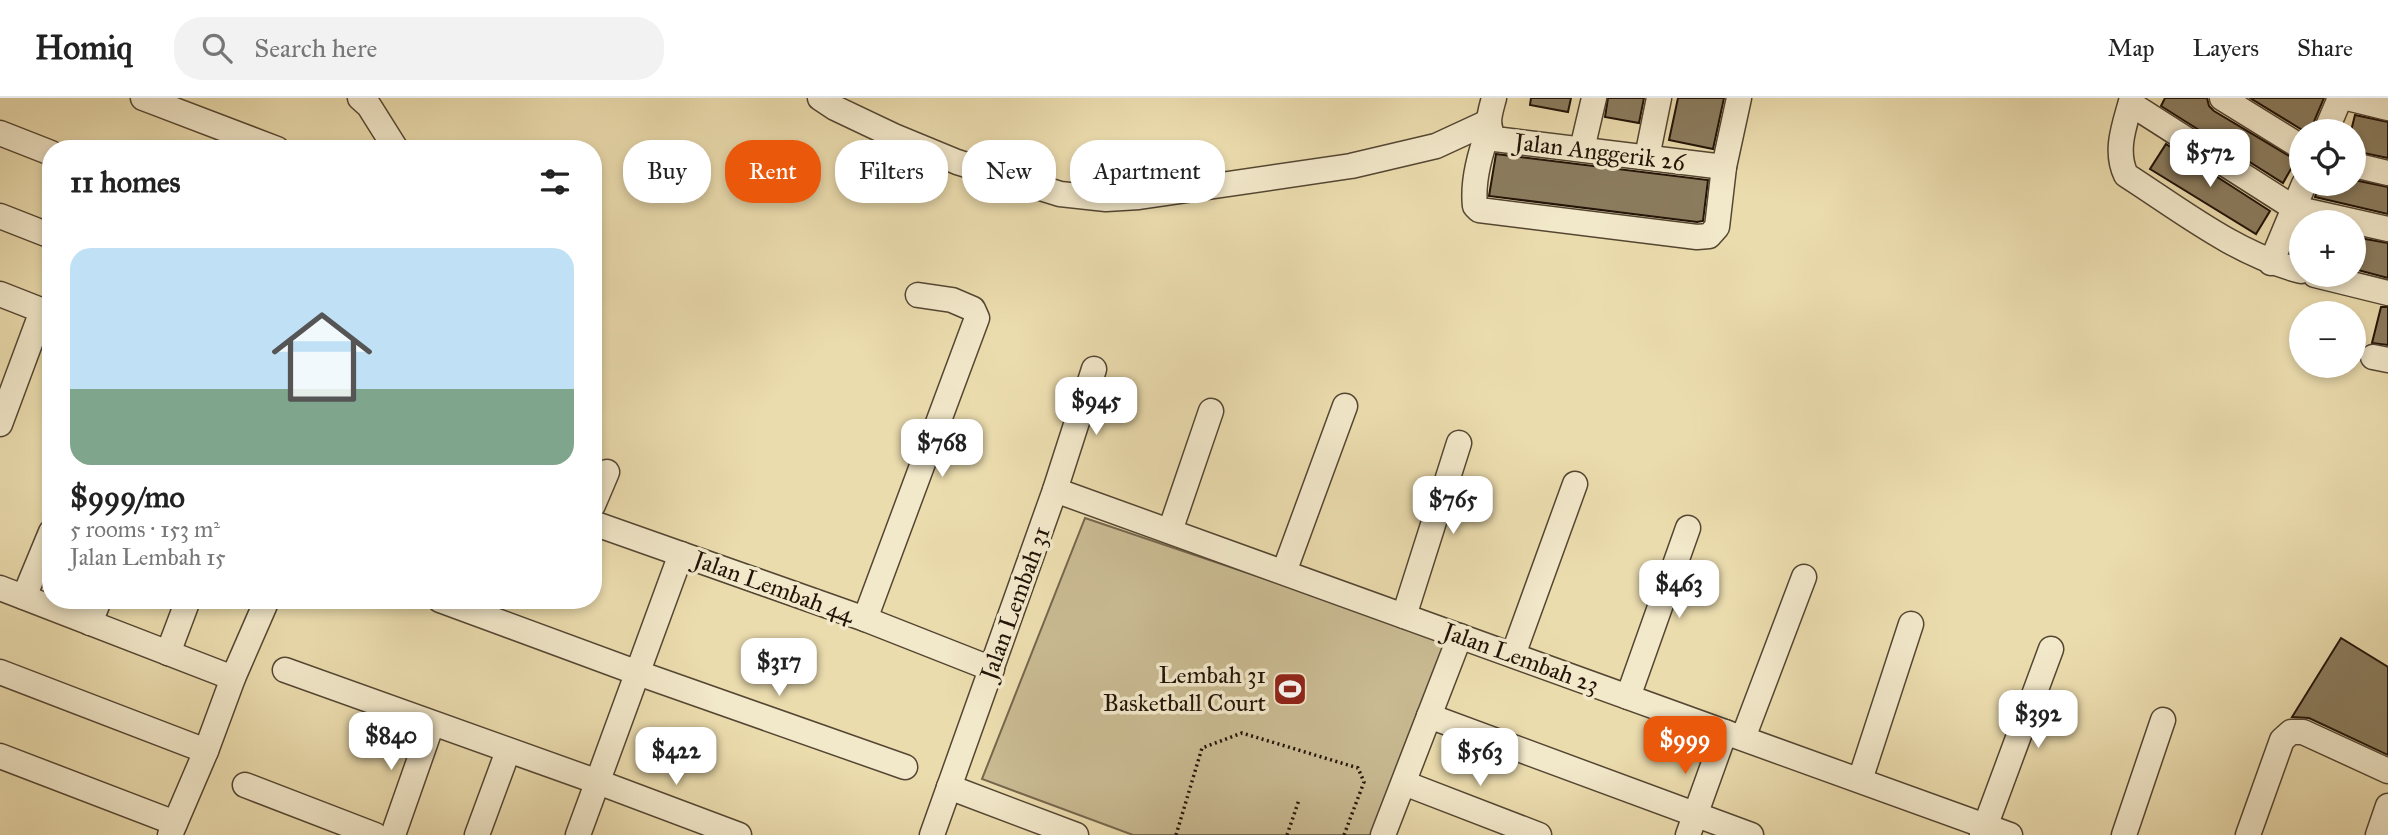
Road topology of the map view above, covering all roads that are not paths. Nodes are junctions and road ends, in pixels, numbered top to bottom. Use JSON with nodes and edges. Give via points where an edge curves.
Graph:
{"nodes":[{"id":1,"x":143,"y":98,"type":"edge"},
{"id":2,"x":360,"y":98,"type":"edge"},
{"id":3,"x":820,"y":98,"type":"edge"},
{"id":4,"x":1594,"y":98,"type":"edge"},
{"id":5,"x":1659,"y":98,"type":"edge"},
{"id":6,"x":1739,"y":98,"type":"edge"},
{"id":7,"x":2222,"y":98,"type":"edge"},
{"id":8,"x":2340,"y":98,"type":"edge"},
{"id":9,"x":2347,"y":98,"type":"edge"},
{"id":10,"x":2131,"y":101,"type":"edge"},
{"id":11,"x":2388,"y":108,"type":"edge"},
{"id":12,"x":1490,"y":116,"type":"edge"},
{"id":13,"x":2331,"y":119,"type":"edge"},
{"id":14,"x":0,"y":133,"type":"edge"},
{"id":15,"x":253,"y":140,"type":"edge"},
{"id":16,"x":390,"y":140,"type":"edge"},
{"id":17,"x":2289,"y":140,"type":"edge"},
{"id":18,"x":42,"y":149,"type":"edge"},
{"id":19,"x":1582,"y":149,"type":"junction"},
{"id":20,"x":1647,"y":157,"type":"junction"},
{"id":21,"x":1724,"y":167,"type":"junction"},
{"id":22,"x":2366,"y":168,"type":"edge"},
{"id":23,"x":2388,"y":173,"type":"edge"},
{"id":24,"x":2299,"y":196,"type":"edge"},
{"id":25,"x":2294,"y":208,"type":"junction"},
{"id":26,"x":0,"y":216,"type":"edge"},
{"id":27,"x":2388,"y":229,"type":"edge"},
{"id":28,"x":42,"y":232,"type":"edge"},
{"id":29,"x":2271,"y":263,"type":"junction"},
{"id":30,"x":2289,"y":268,"type":"edge"},
{"id":31,"x":2364,"y":287,"type":"edge"},
{"id":32,"x":2388,"y":293,"type":"edge"},
{"id":33,"x":0,"y":294,"type":"edge"},
{"id":34,"x":918,"y":295,"type":"dead end"},
{"id":35,"x":42,"y":311,"type":"edge"},
{"id":36,"x":42,"y":323,"type":"edge"},
{"id":37,"x":1094,"y":369,"type":"dead end"},
{"id":38,"x":1345,"y":406,"type":"dead end"},
{"id":39,"x":1212,"y":411,"type":"dead end"},
{"id":40,"x":0,"y":424,"type":"edge"},
{"id":41,"x":1460,"y":443,"type":"dead end"},
{"id":42,"x":607,"y":472,"type":"dead end"},
{"id":43,"x":602,"y":484,"type":"edge"},
{"id":44,"x":1575,"y":484,"type":"dead end"},
{"id":45,"x":1055,"y":491,"type":"junction"},
{"id":46,"x":602,"y":526,"type":"edge"},
{"id":47,"x":1688,"y":528,"type":"dead end"},
{"id":48,"x":1170,"y":531,"type":"junction"},
{"id":49,"x":42,"y":554,"type":"edge"},
{"id":50,"x":681,"y":554,"type":"junction"},
{"id":51,"x":1284,"y":572,"type":"junction"},
{"id":52,"x":1804,"y":577,"type":"dead end"},
{"id":53,"x":0,"y":587,"type":"edge"},
{"id":54,"x":24,"y":597,"type":"junction"},
{"id":55,"x":42,"y":601,"type":"edge"},
{"id":56,"x":185,"y":609,"type":"edge"},
{"id":57,"x":263,"y":609,"type":"edge"},
{"id":58,"x":464,"y":609,"type":"edge"},
{"id":59,"x":94,"y":611,"type":"edge"},
{"id":60,"x":1404,"y":616,"type":"junction"},
{"id":61,"x":865,"y":619,"type":"junction"},
{"id":62,"x":1911,"y":624,"type":"dead end"},
{"id":63,"x":1460,"y":636,"type":"junction"},
{"id":64,"x":2051,"y":649,"type":"dead end"},
{"id":65,"x":168,"y":653,"type":"junction"},
{"id":66,"x":1513,"y":655,"type":"junction"},
{"id":67,"x":992,"y":669,"type":"junction"},
{"id":68,"x":285,"y":670,"type":"dead end"},
{"id":69,"x":0,"y":672,"type":"edge"},
{"id":70,"x":638,"y":673,"type":"junction"},
{"id":71,"x":233,"y":678,"type":"junction"},
{"id":72,"x":1628,"y":697,"type":"junction"},
{"id":73,"x":1429,"y":716,"type":"junction"},
{"id":74,"x":2163,"y":720,"type":"dead end"},
{"id":75,"x":432,"y":724,"type":"junction"},
{"id":76,"x":1734,"y":735,"type":"junction"},
{"id":77,"x":206,"y":751,"type":"junction"},
{"id":78,"x":508,"y":751,"type":"junction"},
{"id":79,"x":0,"y":756,"type":"edge"},
{"id":80,"x":905,"y":767,"type":"dead end"},
{"id":81,"x":2388,"y":771,"type":"edge"},
{"id":82,"x":1860,"y":780,"type":"junction"},
{"id":83,"x":598,"y":782,"type":"junction"},
{"id":84,"x":1404,"y":783,"type":"junction"},
{"id":85,"x":245,"y":785,"type":"dead end"},
{"id":86,"x":949,"y":787,"type":"junction"},
{"id":87,"x":2388,"y":806,"type":"edge"},
{"id":88,"x":1691,"y":825,"type":"edge"},
{"id":89,"x":173,"y":829,"type":"edge"},
{"id":90,"x":1984,"y":831,"type":"edge"},
{"id":91,"x":375,"y":835,"type":"edge"},
{"id":92,"x":393,"y":835,"type":"edge"},
{"id":93,"x":477,"y":835,"type":"edge"},
{"id":94,"x":578,"y":835,"type":"edge"},
{"id":95,"x":739,"y":835,"type":"edge"},
{"id":96,"x":932,"y":835,"type":"edge"},
{"id":97,"x":1076,"y":835,"type":"edge"},
{"id":98,"x":1383,"y":835,"type":"edge"},
{"id":99,"x":1539,"y":835,"type":"edge"},
{"id":100,"x":1751,"y":835,"type":"edge"},
{"id":101,"x":2010,"y":835,"type":"edge"},
{"id":102,"x":2124,"y":835,"type":"edge"},
{"id":103,"x":2248,"y":835,"type":"edge"},
{"id":104,"x":2378,"y":835,"type":"edge"}],
"edges":[{"from":1,"to":15,"type":"street"},
{"from":2,"to":16,"type":"street"},
{"from":3,"to":12,"type":"street","via":[[957,162],[1060,194],[1106,199],[1351,166],[1436,146]]},
{"from":4,"to":19,"type":"street"},
{"from":5,"to":20,"type":"street"},
{"from":6,"to":21,"type":"street"},
{"from":7,"to":17,"type":"street"},
{"from":8,"to":13,"type":"street"},
{"from":9,"to":11,"type":"street"},
{"from":10,"to":25,"type":"street"},
{"from":10,"to":29,"type":"street","via":[[2119,162],[2126,175],[2231,243]]},
{"from":12,"to":19,"type":"street","name":"Jalan Anggerik 26","via":[[1495,139]]},
{"from":12,"to":21,"type":"street","via":[[1474,195],[1479,210],[1709,236],[1717,227]]},
{"from":14,"to":18,"type":"street"},
{"from":19,"to":20,"type":"street","name":"Jalan Anggerik 26"},
{"from":20,"to":21,"type":"street","name":"Jalan Anggerik 26"},
{"from":22,"to":23,"type":"street"},
{"from":24,"to":25,"type":"street"},
{"from":25,"to":27,"type":"street"},
{"from":25,"to":29,"type":"street"},
{"from":26,"to":28,"type":"street"},
{"from":29,"to":30,"type":"street"},
{"from":31,"to":32,"type":"street"},
{"from":33,"to":35,"type":"street"},
{"from":34,"to":61,"type":"street","via":[[969,307],[976,313],[976,323]]},
{"from":36,"to":40,"type":"street"},
{"from":37,"to":45,"type":"street","name":"Jalan Lembah 31"},
{"from":38,"to":51,"type":"street"},
{"from":39,"to":48,"type":"street"},
{"from":41,"to":60,"type":"street"},
{"from":42,"to":43,"type":"street"},
{"from":44,"to":66,"type":"street"},
{"from":45,"to":48,"type":"street","name":"Jalan Lembah 23"},
{"from":45,"to":67,"type":"street","name":"Jalan Lembah 31"},
{"from":46,"to":50,"type":"street","name":"Jalan Lembah 44"},
{"from":47,"to":72,"type":"street"},
{"from":48,"to":51,"type":"street","name":"Jalan Lembah 23"},
{"from":49,"to":54,"type":"street"},
{"from":50,"to":61,"type":"street","name":"Jalan Lembah 44"},
{"from":50,"to":70,"type":"street"},
{"from":51,"to":60,"type":"street","name":"Jalan Lembah 23"},
{"from":52,"to":76,"type":"street"},
{"from":53,"to":54,"type":"street"},
{"from":54,"to":55,"type":"street"},
{"from":56,"to":65,"type":"street"},
{"from":57,"to":71,"type":"street"},
{"from":58,"to":70,"type":"street"},
{"from":59,"to":65,"type":"street"},
{"from":60,"to":63,"type":"street","name":"Jalan Lembah 23"},
{"from":61,"to":67,"type":"street","name":"Jalan Lembah 44"},
{"from":62,"to":82,"type":"street"},
{"from":63,"to":66,"type":"street","name":"Jalan Lembah 23"},
{"from":63,"to":73,"type":"street"},
{"from":64,"to":90,"type":"street"},
{"from":65,"to":71,"type":"street"},
{"from":66,"to":72,"type":"street","name":"Jalan Lembah 23"},
{"from":67,"to":86,"type":"street","name":"Jalan Lembah 31"},
{"from":68,"to":75,"type":"street"},
{"from":69,"to":77,"type":"street"},
{"from":70,"to":80,"type":"street"},
{"from":70,"to":83,"type":"street"},
{"from":71,"to":77,"type":"street"},
{"from":72,"to":76,"type":"street","name":"Jalan Lembah 23"},
{"from":73,"to":84,"type":"street"},
{"from":73,"to":88,"type":"street"},
{"from":74,"to":102,"type":"street"},
{"from":75,"to":78,"type":"street"},
{"from":75,"to":92,"type":"street"},
{"from":76,"to":82,"type":"street","name":"Jalan Lembah 23"},
{"from":76,"to":88,"type":"street"},
{"from":77,"to":89,"type":"street"},
{"from":78,"to":83,"type":"street"},
{"from":78,"to":93,"type":"street"},
{"from":79,"to":89,"type":"street"},
{"from":81,"to":103,"type":"street","via":[[2303,732],[2291,732],[2283,740]]},
{"from":82,"to":90,"type":"street","name":"Jalan Lembah 23"},
{"from":83,"to":94,"type":"street"},
{"from":83,"to":95,"type":"street"},
{"from":84,"to":98,"type":"street"},
{"from":84,"to":99,"type":"street"},
{"from":85,"to":91,"type":"street"},
{"from":86,"to":96,"type":"street","name":"Jalan Lembah 31"},
{"from":86,"to":97,"type":"street"},
{"from":87,"to":104,"type":"street"},
{"from":88,"to":100,"type":"street"},
{"from":90,"to":101,"type":"street","name":"Jalan Lembah 23"}]}
